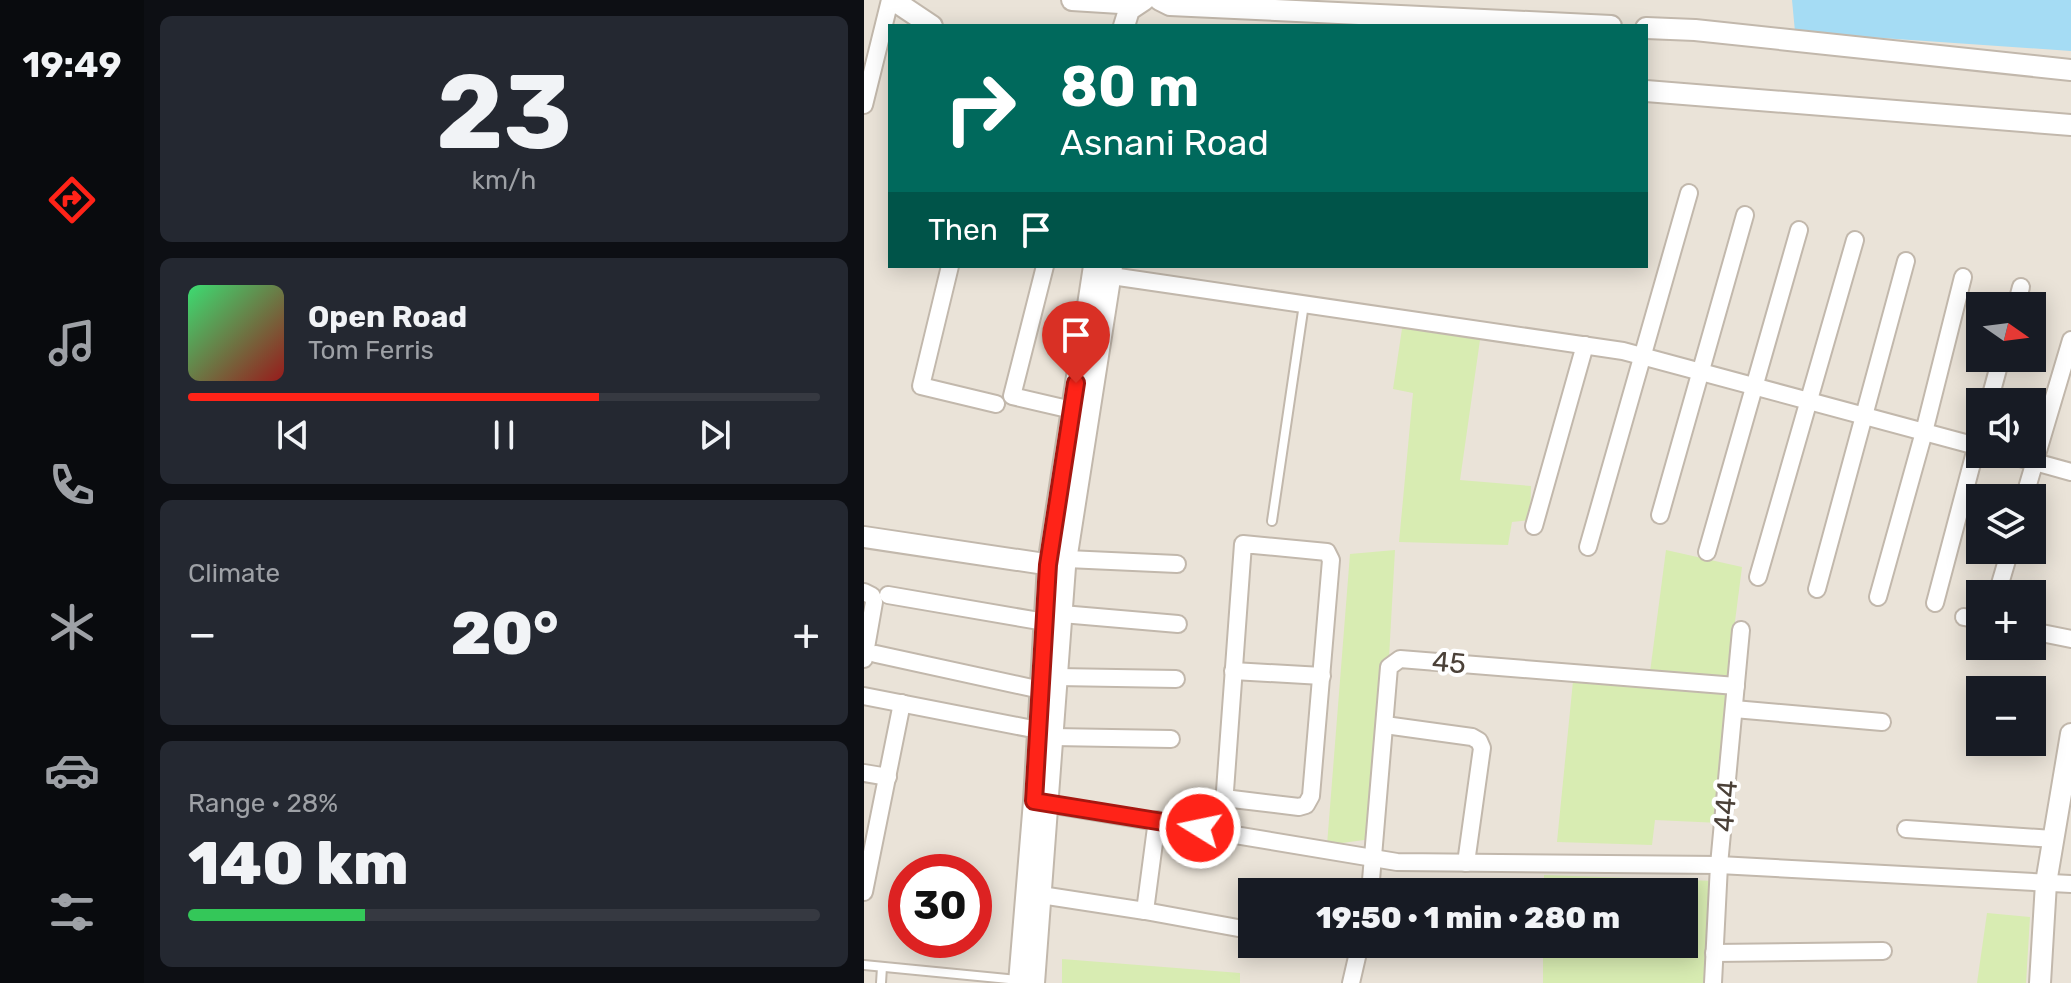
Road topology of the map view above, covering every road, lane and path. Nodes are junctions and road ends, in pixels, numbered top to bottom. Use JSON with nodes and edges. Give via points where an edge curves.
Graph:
{"nodes":[{"id":1,"x":892,"y":0,"type":"edge"},
{"id":2,"x":1072,"y":0,"type":"edge"},
{"id":3,"x":1140,"y":2,"type":"edge"},
{"id":4,"x":1165,"y":2,"type":"edge"},
{"id":5,"x":929,"y":24,"type":"edge"},
{"id":6,"x":1125,"y":24,"type":"edge"},
{"id":7,"x":1179,"y":24,"type":"edge"},
{"id":8,"x":1574,"y":24,"type":"edge"},
{"id":9,"x":1648,"y":28,"type":"edge"},
{"id":10,"x":2071,"y":70,"type":"edge"},
{"id":11,"x":1648,"y":91,"type":"edge"},
{"id":12,"x":864,"y":105,"type":"edge"},
{"id":13,"x":2071,"y":125,"type":"edge"},
{"id":14,"x":1689,"y":193,"type":"dead end"},
{"id":15,"x":1745,"y":215,"type":"dead end"},
{"id":16,"x":1799,"y":230,"type":"dead end"},
{"id":17,"x":1855,"y":240,"type":"dead end"},
{"id":18,"x":1906,"y":261,"type":"dead end"},
{"id":19,"x":950,"y":268,"type":"edge"},
{"id":20,"x":1044,"y":268,"type":"edge"},
{"id":21,"x":1102,"y":270,"type":"edge"},
{"id":22,"x":1963,"y":277,"type":"dead end"},
{"id":23,"x":2021,"y":287,"type":"dead end"},
{"id":24,"x":2020,"y":292,"type":"edge"},
{"id":25,"x":1304,"y":303,"type":"junction"},
{"id":26,"x":2071,"y":340,"type":"edge"},
{"id":27,"x":1585,"y":345,"type":"junction"},
{"id":28,"x":1642,"y":357,"type":"junction"},
{"id":29,"x":1702,"y":373,"type":"junction"},
{"id":30,"x":1754,"y":386,"type":"junction"},
{"id":31,"x":1809,"y":401,"type":"junction"},
{"id":32,"x":996,"y":404,"type":"dead end"},
{"id":33,"x":1072,"y":410,"type":"junction"},
{"id":34,"x":1866,"y":416,"type":"junction"},
{"id":35,"x":2046,"y":422,"type":"edge"},
{"id":36,"x":1924,"y":432,"type":"junction"},
{"id":37,"x":1966,"y":440,"type":"edge"},
{"id":38,"x":2046,"y":465,"type":"edge"},
{"id":39,"x":1972,"y":468,"type":"edge"},
{"id":40,"x":2071,"y":472,"type":"edge"},
{"id":41,"x":1660,"y":515,"type":"dead end"},
{"id":42,"x":1272,"y":521,"type":"dead end"},
{"id":43,"x":1534,"y":526,"type":"dead end"},
{"id":44,"x":864,"y":537,"type":"edge"},
{"id":45,"x":1588,"y":547,"type":"dead end"},
{"id":46,"x":1707,"y":552,"type":"dead end"},
{"id":47,"x":1060,"y":564,"type":"junction"},
{"id":48,"x":1177,"y":564,"type":"dead end"},
{"id":49,"x":1758,"y":577,"type":"dead end"},
{"id":50,"x":1817,"y":589,"type":"dead end"},
{"id":51,"x":864,"y":592,"type":"edge"},
{"id":52,"x":888,"y":595,"type":"dead end"},
{"id":53,"x":1878,"y":597,"type":"dead end"},
{"id":54,"x":1935,"y":603,"type":"dead end"},
{"id":55,"x":1054,"y":618,"type":"junction"},
{"id":56,"x":1178,"y":624,"type":"dead end"},
{"id":57,"x":1741,"y":630,"type":"dead end"},
{"id":58,"x":2046,"y":634,"type":"edge"},
{"id":59,"x":2071,"y":639,"type":"edge"},
{"id":60,"x":867,"y":655,"type":"edge"},
{"id":61,"x":1233,"y":671,"type":"junction"},
{"id":62,"x":1322,"y":676,"type":"junction"},
{"id":63,"x":1176,"y":679,"type":"dead end"},
{"id":64,"x":1049,"y":683,"type":"junction"},
{"id":65,"x":1736,"y":686,"type":"junction"},
{"id":66,"x":864,"y":696,"type":"edge"},
{"id":67,"x":902,"y":703,"type":"junction"},
{"id":68,"x":1734,"y":709,"type":"junction"},
{"id":69,"x":1882,"y":722,"type":"dead end"},
{"id":70,"x":1385,"y":725,"type":"junction"},
{"id":71,"x":1045,"y":733,"type":"junction"},
{"id":72,"x":2071,"y":734,"type":"edge"},
{"id":73,"x":1171,"y":739,"type":"dead end"},
{"id":74,"x":864,"y":773,"type":"edge"},
{"id":75,"x":888,"y":777,"type":"junction"},
{"id":76,"x":1224,"y":798,"type":"junction"},
{"id":77,"x":2066,"y":799,"type":"edge"},
{"id":78,"x":1041,"y":802,"type":"junction"},
{"id":79,"x":1157,"y":820,"type":"junction"},
{"id":80,"x":1906,"y":829,"type":"dead end"},
{"id":81,"x":1222,"y":832,"type":"junction"},
{"id":82,"x":870,"y":836,"type":"edge"},
{"id":83,"x":2053,"y":839,"type":"junction"},
{"id":84,"x":1373,"y":858,"type":"junction"},
{"id":85,"x":1466,"y":863,"type":"junction"},
{"id":86,"x":1719,"y":865,"type":"junction"},
{"id":87,"x":1371,"y":878,"type":"edge"},
{"id":88,"x":2046,"y":883,"type":"junction"},
{"id":89,"x":2071,"y":884,"type":"edge"},
{"id":90,"x":864,"y":892,"type":"edge"},
{"id":91,"x":1041,"y":895,"type":"junction"},
{"id":92,"x":1145,"y":911,"type":"junction"},
{"id":93,"x":1238,"y":928,"type":"dead end"},
{"id":94,"x":1883,"y":951,"type":"dead end"},
{"id":95,"x":1714,"y":953,"type":"junction"},
{"id":96,"x":1357,"y":958,"type":"edge"},
{"id":97,"x":864,"y":965,"type":"edge"},
{"id":98,"x":882,"y":967,"type":"junction"},
{"id":99,"x":1024,"y":982,"type":"edge"},
{"id":100,"x":881,"y":983,"type":"edge"},
{"id":101,"x":1351,"y":983,"type":"edge"},
{"id":102,"x":1713,"y":983,"type":"edge"},
{"id":103,"x":2040,"y":983,"type":"edge"}],
"edges":[{"from":1,"to":5,"type":"street"},
{"from":1,"to":12,"type":"street"},
{"from":2,"to":3,"type":"street"},
{"from":3,"to":6,"type":"street","via":[[1129,10]]},
{"from":4,"to":7,"type":"street","via":[[1176,12]]},
{"from":4,"to":8,"type":"street"},
{"from":9,"to":10,"type":"street"},
{"from":11,"to":13,"type":"street"},
{"from":14,"to":28,"type":"street"},
{"from":15,"to":29,"type":"street"},
{"from":16,"to":30,"type":"street"},
{"from":17,"to":31,"type":"street"},
{"from":18,"to":34,"type":"street"},
{"from":19,"to":32,"type":"street","via":[[921,386]]},
{"from":20,"to":33,"type":"street","via":[[1012,396]]},
{"from":21,"to":25,"type":"street"},
{"from":21,"to":33,"type":"street"},
{"from":21,"to":47,"type":"street"},
{"from":22,"to":36,"type":"street"},
{"from":23,"to":24,"type":"street"},
{"from":25,"to":27,"type":"street"},
{"from":25,"to":42,"type":"lane"},
{"from":26,"to":35,"type":"street"},
{"from":27,"to":28,"type":"street"},
{"from":27,"to":43,"type":"street"},
{"from":28,"to":29,"type":"street"},
{"from":28,"to":45,"type":"street"},
{"from":29,"to":30,"type":"street"},
{"from":29,"to":41,"type":"street"},
{"from":30,"to":31,"type":"street"},
{"from":30,"to":46,"type":"street"},
{"from":31,"to":34,"type":"street"},
{"from":31,"to":49,"type":"street"},
{"from":33,"to":47,"type":"street"},
{"from":34,"to":36,"type":"street"},
{"from":34,"to":50,"type":"street"},
{"from":36,"to":37,"type":"street"},
{"from":36,"to":53,"type":"street"},
{"from":38,"to":40,"type":"street"},
{"from":39,"to":54,"type":"street"},
{"from":44,"to":47,"type":"street"},
{"from":47,"to":48,"type":"street"},
{"from":47,"to":55,"type":"street"},
{"from":51,"to":60,"type":"street","via":[[874,602]]},
{"from":52,"to":55,"type":"street"},
{"from":55,"to":56,"type":"street"},
{"from":55,"to":64,"type":"street"},
{"from":57,"to":65,"type":"street","name":"444"},
{"from":58,"to":59,"type":"street"},
{"from":60,"to":64,"type":"street"},
{"from":61,"to":62,"type":"street"},
{"from":61,"to":62,"type":"street","via":[[1243,544],[1327,552],[1331,560]]},
{"from":61,"to":76,"type":"street"},
{"from":62,"to":76,"type":"street","via":[[1306,805]]},
{"from":63,"to":64,"type":"street"},
{"from":64,"to":71,"type":"street"},
{"from":65,"to":68,"type":"street","name":"444"},
{"from":65,"to":70,"type":"street","name":"45","via":[[1400,659],[1389,667]]},
{"from":66,"to":67,"type":"street"},
{"from":67,"to":71,"type":"street"},
{"from":67,"to":75,"type":"street"},
{"from":68,"to":69,"type":"street"},
{"from":68,"to":86,"type":"street","name":"444"},
{"from":70,"to":84,"type":"street","name":"45"},
{"from":70,"to":85,"type":"street","via":[[1479,741]]},
{"from":71,"to":73,"type":"street"},
{"from":71,"to":78,"type":"street"},
{"from":72,"to":77,"type":"street"},
{"from":74,"to":75,"type":"street"},
{"from":75,"to":82,"type":"street"},
{"from":76,"to":81,"type":"street"},
{"from":77,"to":83,"type":"street"},
{"from":78,"to":79,"type":"street"},
{"from":78,"to":91,"type":"street"},
{"from":78,"to":99,"type":"street"},
{"from":79,"to":81,"type":"street"},
{"from":79,"to":92,"type":"street"},
{"from":80,"to":83,"type":"street"},
{"from":81,"to":84,"type":"street"},
{"from":82,"to":90,"type":"street"},
{"from":83,"to":88,"type":"street"},
{"from":84,"to":85,"type":"street"},
{"from":84,"to":87,"type":"street","name":"45"},
{"from":85,"to":86,"type":"street"},
{"from":86,"to":88,"type":"street"},
{"from":86,"to":95,"type":"street","name":"444"},
{"from":88,"to":89,"type":"street"},
{"from":88,"to":103,"type":"street"},
{"from":91,"to":92,"type":"street"},
{"from":91,"to":99,"type":"street"},
{"from":92,"to":93,"type":"street"},
{"from":94,"to":95,"type":"street"},
{"from":95,"to":102,"type":"street","name":"444"},
{"from":96,"to":101,"type":"street"},
{"from":97,"to":98,"type":"lane"},
{"from":98,"to":99,"type":"lane"},
{"from":98,"to":100,"type":"lane"}]}
